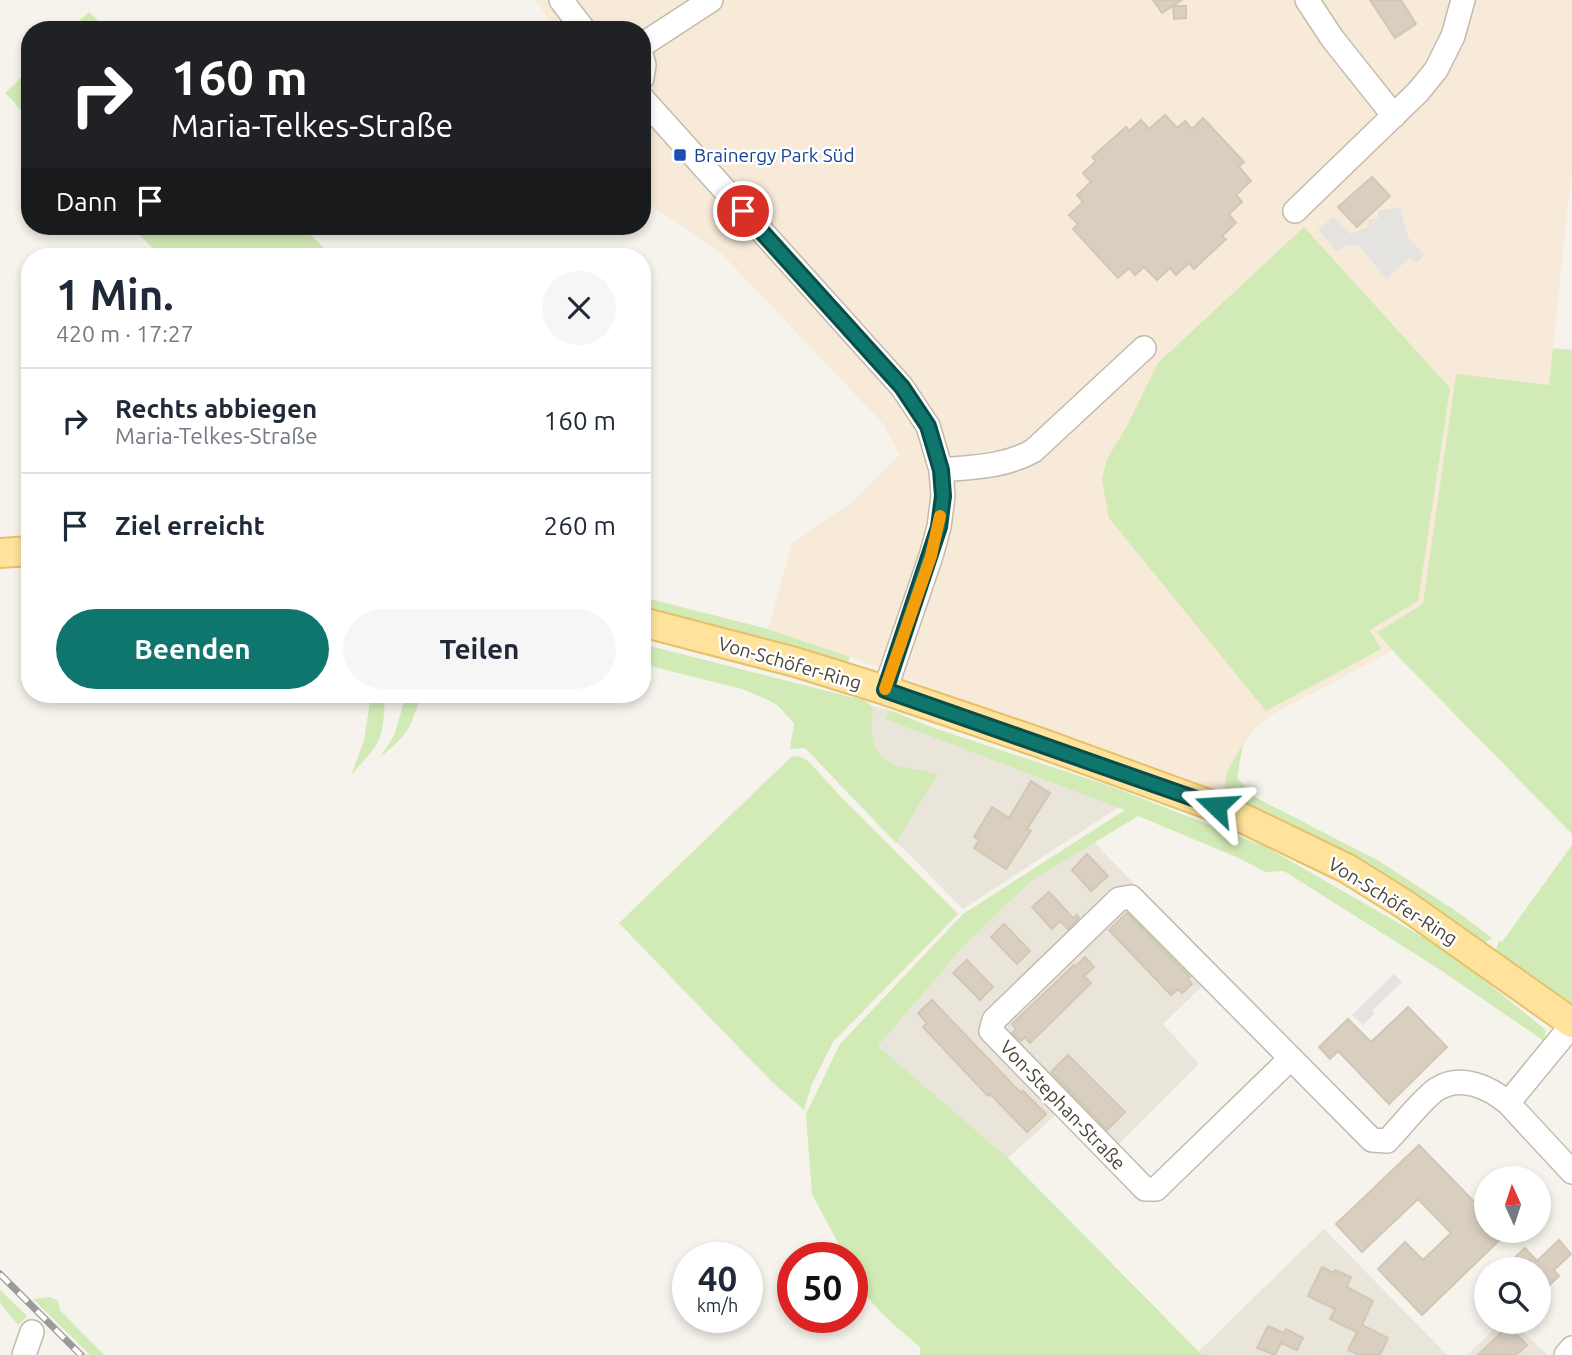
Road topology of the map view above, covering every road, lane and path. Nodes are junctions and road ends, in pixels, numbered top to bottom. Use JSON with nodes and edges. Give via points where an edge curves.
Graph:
{"nodes":[{"id":1,"x":561,"y":0,"type":"edge"},
{"id":2,"x":711,"y":0,"type":"edge"},
{"id":3,"x":1307,"y":0,"type":"edge"},
{"id":4,"x":1463,"y":0,"type":"edge"},
{"id":5,"x":577,"y":21,"type":"edge"},
{"id":6,"x":651,"y":39,"type":"edge"},
{"id":7,"x":651,"y":108,"type":"edge"},
{"id":8,"x":1394,"y":116,"type":"junction"},
{"id":9,"x":1295,"y":211,"type":"dead end"},
{"id":10,"x":1144,"y":348,"type":"dead end"},
{"id":11,"x":941,"y":470,"type":"junction"},
{"id":12,"x":21,"y":552,"type":"edge"},
{"id":13,"x":0,"y":553,"type":"edge"},
{"id":14,"x":651,"y":624,"type":"edge"},
{"id":15,"x":885,"y":690,"type":"junction"},
{"id":16,"x":1572,"y":1024,"type":"edge"},
{"id":17,"x":1291,"y":1058,"type":"junction"},
{"id":18,"x":1508,"y":1103,"type":"junction"},
{"id":19,"x":1572,"y":1172,"type":"edge"},
{"id":20,"x":32,"y":1332,"type":"dead end"},
{"id":21,"x":1572,"y":1348,"type":"edge"},
{"id":22,"x":24,"y":1355,"type":"edge"},
{"id":23,"x":1566,"y":1355,"type":"edge"}],
"edges":[{"from":1,"to":5,"type":"street"},
{"from":2,"to":6,"type":"street"},
{"from":3,"to":8,"type":"street"},
{"from":4,"to":8,"type":"street","via":[[1453,36],[1436,69]]},
{"from":7,"to":11,"type":"street","via":[[902,387],[928,426]]},
{"from":8,"to":9,"type":"street"},
{"from":10,"to":11,"type":"street","via":[[1032,451],[1004,463]]},
{"from":11,"to":15,"type":"street","via":[[939,527]]},
{"from":12,"to":13,"type":"main road"},
{"from":14,"to":15,"type":"main road","name":"Von-Schöfer-Ring"},
{"from":15,"to":16,"type":"main road","name":"Von-Schöfer-Ring","via":[[1211,804],[1335,862],[1404,904]]},
{"from":16,"to":18,"type":"street"},
{"from":17,"to":17,"type":"street","name":"Von-Stephan-Straße","via":[[1132,897],[1119,900],[994,1020],[991,1031],[1145,1189],[1156,1189]]},
{"from":17,"to":18,"type":"street","name":"Von-Stephan-Straße","via":[[1372,1140],[1387,1141],[1437,1089],[1458,1082],[1479,1085]]},
{"from":18,"to":19,"type":"street","name":"Von-Stephan-Straße"},
{"from":20,"to":22,"type":"street"},
{"from":21,"to":23,"type":"street"}]}
